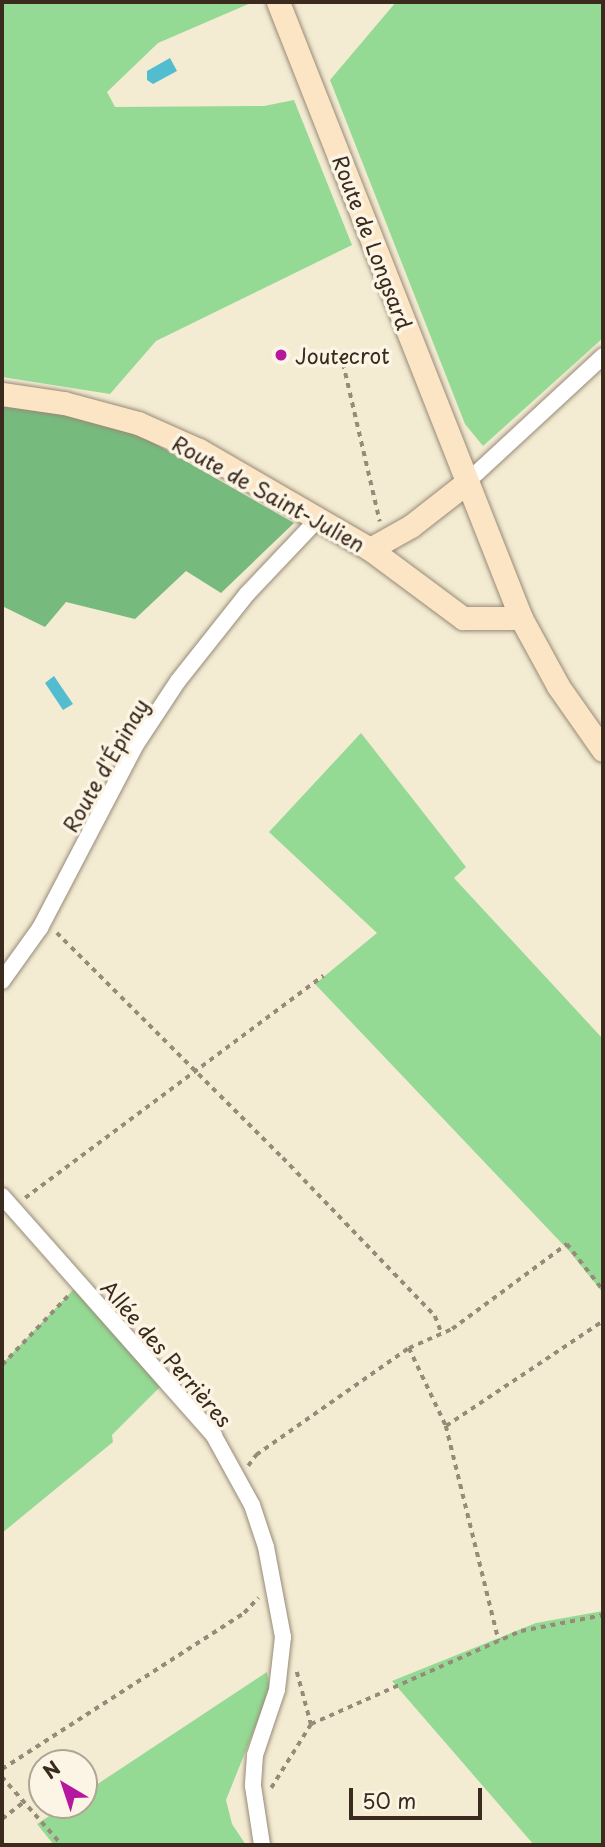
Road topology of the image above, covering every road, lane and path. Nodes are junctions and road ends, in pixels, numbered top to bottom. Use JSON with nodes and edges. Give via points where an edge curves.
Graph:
{"nodes":[{"id":1,"x":278,"y":2,"type":"edge"},
{"id":2,"x":341,"y":354,"type":"dead end"},
{"id":3,"x":603,"y":356,"type":"edge"},
{"id":4,"x":2,"y":394,"type":"edge"},
{"id":5,"x":466,"y":484,"type":"junction"},
{"id":6,"x":318,"y":519,"type":"junction"},
{"id":7,"x":377,"y":544,"type":"junction"},
{"id":8,"x":521,"y":618,"type":"junction"},
{"id":9,"x":603,"y":750,"type":"edge"},
{"id":10,"x":41,"y":925,"type":"junction"},
{"id":11,"x":323,"y":976,"type":"dead end"},
{"id":12,"x":2,"y":981,"type":"edge"},
{"id":13,"x":193,"y":1071,"type":"junction"},
{"id":14,"x":7,"y":1202,"type":"edge"},
{"id":15,"x":80,"y":1284,"type":"junction"},
{"id":16,"x":603,"y":1290,"type":"edge"},
{"id":17,"x":603,"y":1321,"type":"edge"},
{"id":18,"x":442,"y":1334,"type":"junction"},
{"id":19,"x":409,"y":1348,"type":"junction"},
{"id":20,"x":2,"y":1365,"type":"edge"},
{"id":21,"x":446,"y":1426,"type":"junction"},
{"id":22,"x":239,"y":1480,"type":"junction"},
{"id":23,"x":276,"y":1590,"type":"junction"},
{"id":24,"x":603,"y":1615,"type":"edge"},
{"id":25,"x":499,"y":1641,"type":"junction"},
{"id":26,"x":282,"y":1645,"type":"junction"},
{"id":27,"x":311,"y":1724,"type":"junction"},
{"id":28,"x":2,"y":1769,"type":"edge"},
{"id":29,"x":2,"y":1777,"type":"edge"},
{"id":30,"x":270,"y":1793,"type":"dead end"},
{"id":31,"x":25,"y":1801,"type":"junction"},
{"id":32,"x":2,"y":1819,"type":"edge"},
{"id":33,"x":62,"y":1845,"type":"edge"},
{"id":34,"x":262,"y":1845,"type":"edge"}],
"edges":[{"from":1,"to":5,"type":"main road","name":"Route de Longsard"},
{"from":2,"to":7,"type":"path"},
{"from":3,"to":5,"type":"street"},
{"from":4,"to":6,"type":"main road","name":"Route de Saint-Julien","via":[[64,402],[138,423],[199,450]]},
{"from":5,"to":7,"type":"main road","via":[[411,526]]},
{"from":5,"to":8,"type":"main road","name":"Route de Longsard"},
{"from":6,"to":7,"type":"main road","name":"Route de Saint-Julien"},
{"from":6,"to":10,"type":"street","name":"Route d'Épinay","via":[[247,594],[178,681],[135,746]]},
{"from":7,"to":8,"type":"main road","name":"Route de Saint-Julien","via":[[463,618]]},
{"from":8,"to":9,"type":"main road","name":"Route de Longsard","via":[[558,686]]},
{"from":10,"to":12,"type":"street","name":"Route d'Épinay"},
{"from":10,"to":13,"type":"path","via":[[66,940]]},
{"from":11,"to":13,"type":"path","via":[[213,1062]]},
{"from":13,"to":14,"type":"path"},
{"from":13,"to":18,"type":"path","via":[[435,1316]]},
{"from":14,"to":15,"type":"street","name":"Allée des Perrières"},
{"from":15,"to":20,"type":"path"},
{"from":15,"to":22,"type":"street","name":"Allée des Perrières","via":[[214,1436]]},
{"from":16,"to":18,"type":"path","via":[[567,1244]]},
{"from":17,"to":21,"type":"path"},
{"from":18,"to":19,"type":"path"},
{"from":19,"to":21,"type":"path"},
{"from":19,"to":22,"type":"path","via":[[256,1455]]},
{"from":21,"to":25,"type":"path"},
{"from":22,"to":23,"type":"street","name":"Allée des Perrières","via":[[267,1547]]},
{"from":23,"to":26,"type":"street","name":"Allée des Perrières"},
{"from":23,"to":28,"type":"path","via":[[261,1595],[244,1613]]},
{"from":24,"to":25,"type":"path","via":[[565,1619]]},
{"from":25,"to":27,"type":"path"},
{"from":26,"to":27,"type":"path","via":[[292,1658]]},
{"from":26,"to":34,"type":"street","name":"Allée des Perrières","via":[[277,1690],[255,1755],[253,1786]]},
{"from":27,"to":30,"type":"path"},
{"from":29,"to":31,"type":"path"},
{"from":31,"to":32,"type":"path"},
{"from":31,"to":33,"type":"path"}]}
